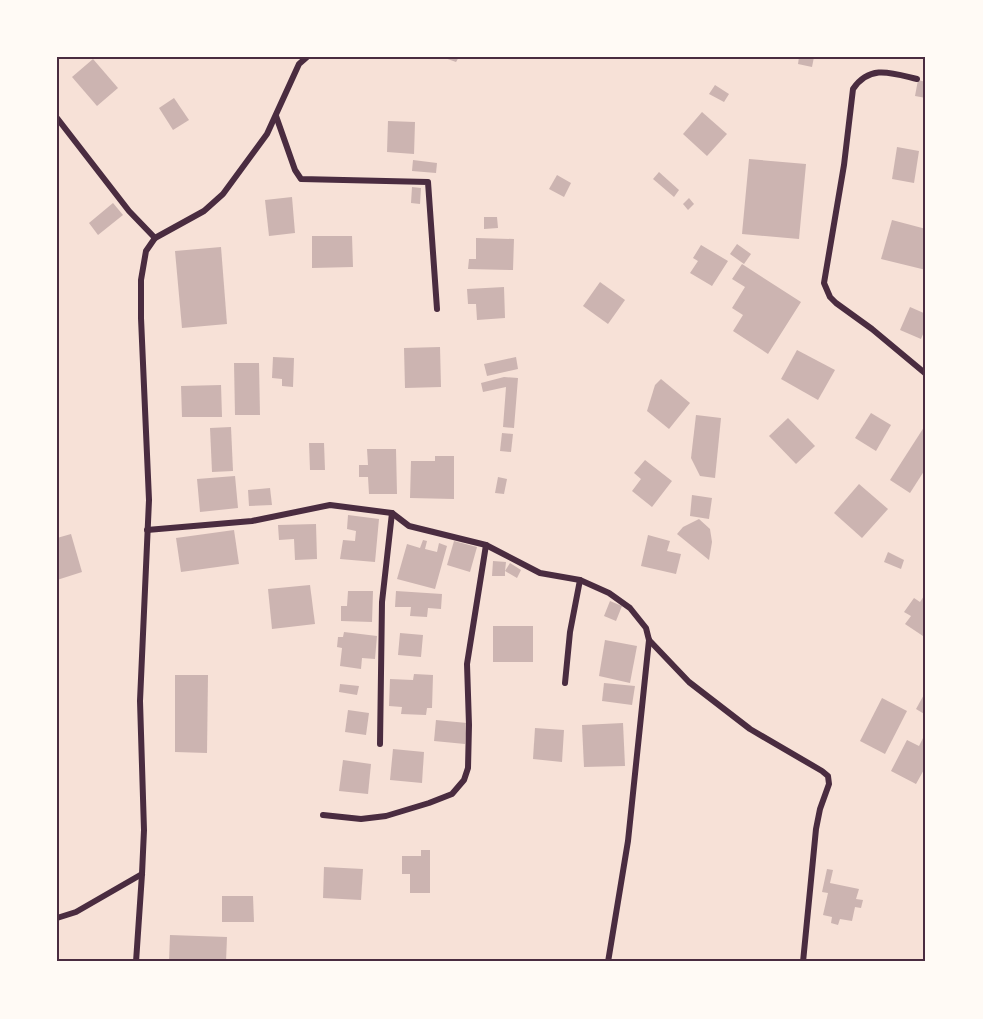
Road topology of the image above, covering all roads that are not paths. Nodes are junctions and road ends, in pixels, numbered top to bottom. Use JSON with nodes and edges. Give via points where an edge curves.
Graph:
{"nodes":[{"id":1,"x":307,"y":57,"type":"edge"},
{"id":2,"x":917,"y":79,"type":"dead end"},
{"id":3,"x":276,"y":116,"type":"junction"},
{"id":4,"x":57,"y":118,"type":"edge"},
{"id":5,"x":155,"y":238,"type":"junction"},
{"id":6,"x":437,"y":309,"type":"dead end"},
{"id":7,"x":926,"y":374,"type":"edge"},
{"id":8,"x":392,"y":513,"type":"junction"},
{"id":9,"x":147,"y":530,"type":"junction"},
{"id":10,"x":486,"y":545,"type":"junction"},
{"id":11,"x":580,"y":580,"type":"junction"},
{"id":12,"x":649,"y":640,"type":"junction"},
{"id":13,"x":565,"y":683,"type":"dead end"},
{"id":14,"x":380,"y":744,"type":"dead end"},
{"id":15,"x":323,"y":815,"type":"dead end"},
{"id":16,"x":142,"y":874,"type":"junction"},
{"id":17,"x":57,"y":918,"type":"edge"},
{"id":18,"x":136,"y":962,"type":"edge"},
{"id":19,"x":608,"y":962,"type":"edge"},
{"id":20,"x":803,"y":962,"type":"edge"}],
"edges":[{"from":1,"to":3,"type":"street","via":[[299,64]]},
{"from":2,"to":7,"type":"street","via":[[881,71],[867,75],[853,89],[824,283],[836,303]]},
{"from":3,"to":5,"type":"street","via":[[223,194],[204,211]]},
{"from":3,"to":6,"type":"street","via":[[301,179],[428,182]]},
{"from":4,"to":5,"type":"street","via":[[129,211]]},
{"from":5,"to":9,"type":"street","via":[[146,251],[141,280]]},
{"from":8,"to":9,"type":"street","via":[[330,505],[252,521]]},
{"from":8,"to":10,"type":"street","via":[[409,526]]},
{"from":8,"to":14,"type":"street","via":[[382,602]]},
{"from":9,"to":16,"type":"street","via":[[140,701]]},
{"from":10,"to":11,"type":"street","via":[[540,573]]},
{"from":10,"to":15,"type":"street","via":[[467,664],[468,768],[464,780],[452,794],[386,816],[361,819]]},
{"from":11,"to":12,"type":"street","via":[[630,608],[646,628]]},
{"from":11,"to":13,"type":"street"},
{"from":12,"to":19,"type":"street","via":[[628,841]]},
{"from":12,"to":20,"type":"street","via":[[689,682],[750,729],[828,776],[816,829]]},
{"from":16,"to":17,"type":"street","via":[[76,912]]},
{"from":16,"to":18,"type":"street"}]}
